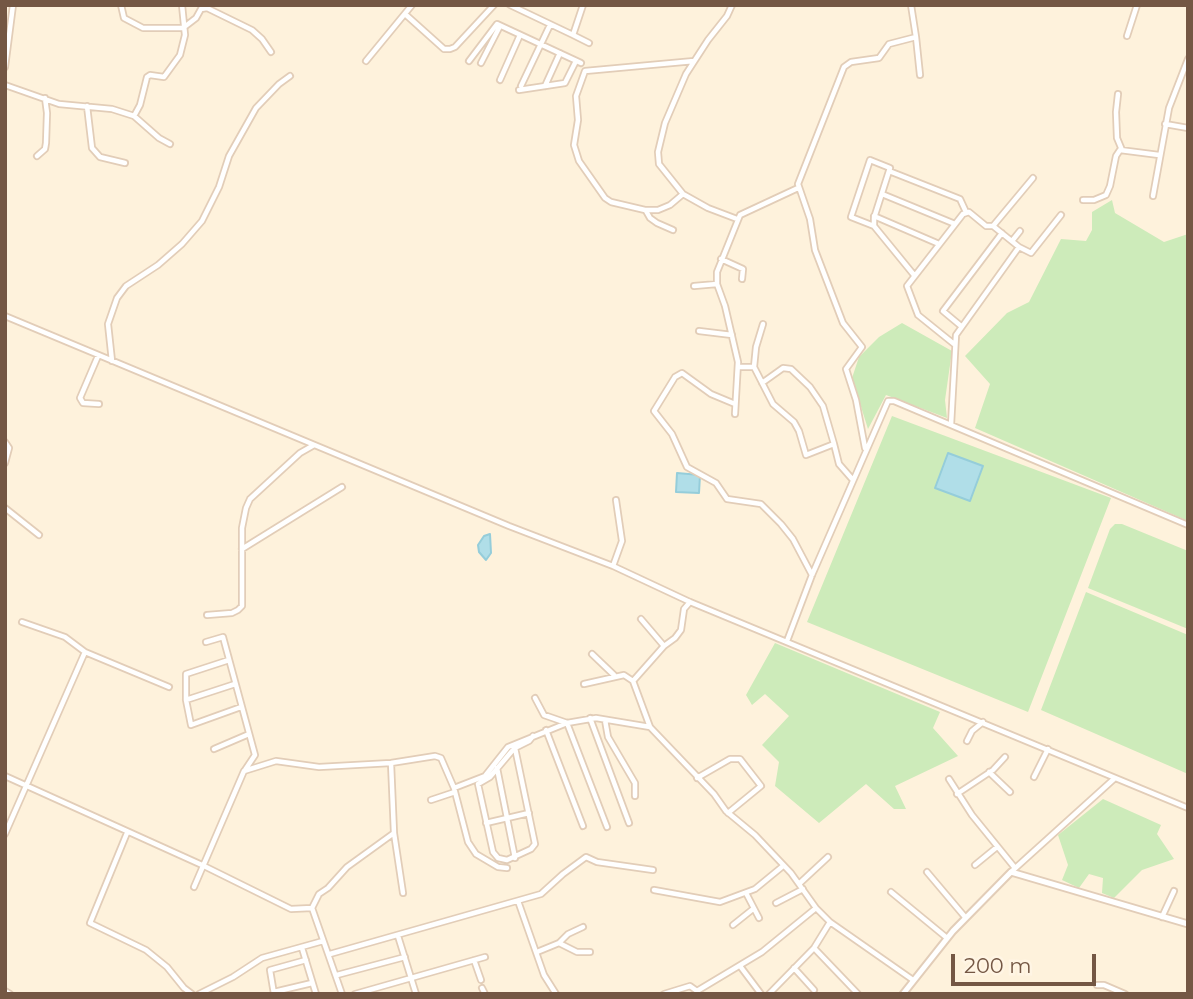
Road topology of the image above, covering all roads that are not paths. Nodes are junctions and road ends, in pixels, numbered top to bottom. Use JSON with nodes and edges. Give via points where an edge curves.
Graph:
{"nodes":[{"id":1,"x":13,"y":5,"type":"edge"},
{"id":2,"x":121,"y":5,"type":"edge"},
{"id":3,"x":182,"y":5,"type":"edge"},
{"id":4,"x":412,"y":5,"type":"edge"},
{"id":5,"x":494,"y":5,"type":"edge"},
{"id":6,"x":510,"y":5,"type":"edge"},
{"id":7,"x":583,"y":5,"type":"edge"},
{"id":8,"x":732,"y":5,"type":"edge"},
{"id":9,"x":911,"y":5,"type":"edge"},
{"id":10,"x":1137,"y":5,"type":"edge"},
{"id":11,"x":405,"y":14,"type":"junction"},
{"id":12,"x":551,"y":25,"type":"junction"},
{"id":13,"x":500,"y":26,"type":"junction"},
{"id":14,"x":183,"y":27,"type":"junction"},
{"id":15,"x":520,"y":35,"type":"junction"},
{"id":16,"x":573,"y":36,"type":"junction"},
{"id":17,"x":1127,"y":36,"type":"dead end"},
{"id":18,"x":916,"y":37,"type":"junction"},
{"id":19,"x":589,"y":43,"type":"dead end"},
{"id":20,"x":541,"y":44,"type":"junction"},
{"id":21,"x":479,"y":48,"type":"junction"},
{"id":22,"x":7,"y":49,"type":"edge"},
{"id":23,"x":271,"y":52,"type":"dead end"},
{"id":24,"x":486,"y":53,"type":"junction"},
{"id":25,"x":559,"y":53,"type":"junction"},
{"id":26,"x":1188,"y":60,"type":"edge"},
{"id":27,"x":366,"y":61,"type":"dead end"},
{"id":28,"x":470,"y":61,"type":"dead end"},
{"id":29,"x":694,"y":61,"type":"junction"},
{"id":30,"x":481,"y":63,"type":"dead end"},
{"id":31,"x":5,"y":67,"type":"edge"},
{"id":32,"x":920,"y":75,"type":"dead end"},
{"id":33,"x":290,"y":76,"type":"dead end"},
{"id":34,"x":500,"y":80,"type":"dead end"},
{"id":35,"x":5,"y":85,"type":"edge"},
{"id":36,"x":545,"y":86,"type":"junction"},
{"id":37,"x":1118,"y":94,"type":"dead end"},
{"id":38,"x":45,"y":98,"type":"junction"},
{"id":39,"x":87,"y":106,"type":"junction"},
{"id":40,"x":134,"y":116,"type":"junction"},
{"id":41,"x":1165,"y":124,"type":"junction"},
{"id":42,"x":1188,"y":128,"type":"edge"},
{"id":43,"x":170,"y":144,"type":"dead end"},
{"id":44,"x":1122,"y":150,"type":"junction"},
{"id":45,"x":1159,"y":155,"type":"junction"},
{"id":46,"x":37,"y":156,"type":"dead end"},
{"id":47,"x":125,"y":163,"type":"dead end"},
{"id":48,"x":889,"y":171,"type":"junction"},
{"id":49,"x":1033,"y":178,"type":"dead end"},
{"id":50,"x":798,"y":188,"type":"junction"},
{"id":51,"x":683,"y":194,"type":"junction"},
{"id":52,"x":882,"y":194,"type":"junction"},
{"id":53,"x":1153,"y":197,"type":"dead end"},
{"id":54,"x":1083,"y":200,"type":"dead end"},
{"id":55,"x":645,"y":210,"type":"junction"},
{"id":56,"x":967,"y":212,"type":"junction"},
{"id":57,"x":1061,"y":215,"type":"dead end"},
{"id":58,"x":874,"y":216,"type":"junction"},
{"id":59,"x":737,"y":219,"type":"junction"},
{"id":60,"x":955,"y":224,"type":"junction"},
{"id":61,"x":874,"y":226,"type":"junction"},
{"id":62,"x":993,"y":226,"type":"junction"},
{"id":63,"x":673,"y":230,"type":"dead end"},
{"id":64,"x":1020,"y":231,"type":"dead end"},
{"id":65,"x":1002,"y":233,"type":"junction"},
{"id":66,"x":1012,"y":241,"type":"junction"},
{"id":67,"x":939,"y":244,"type":"junction"},
{"id":68,"x":1019,"y":247,"type":"junction"},
{"id":69,"x":721,"y":259,"type":"junction"},
{"id":70,"x":914,"y":275,"type":"junction"},
{"id":71,"x":742,"y":279,"type":"dead end"},
{"id":72,"x":717,"y":285,"type":"junction"},
{"id":73,"x":694,"y":286,"type":"dead end"},
{"id":74,"x":5,"y":316,"type":"edge"},
{"id":75,"x":764,"y":324,"type":"dead end"},
{"id":76,"x":961,"y":326,"type":"junction"},
{"id":77,"x":699,"y":331,"type":"dead end"},
{"id":78,"x":732,"y":335,"type":"junction"},
{"id":79,"x":954,"y":344,"type":"junction"},
{"id":80,"x":98,"y":356,"type":"junction"},
{"id":81,"x":111,"y":362,"type":"junction"},
{"id":82,"x":738,"y":367,"type":"junction"},
{"id":83,"x":754,"y":367,"type":"junction"},
{"id":84,"x":762,"y":383,"type":"junction"},
{"id":85,"x":99,"y":404,"type":"dead end"},
{"id":86,"x":735,"y":404,"type":"junction"},
{"id":87,"x":735,"y":414,"type":"dead end"},
{"id":88,"x":951,"y":425,"type":"junction"},
{"id":89,"x":5,"y":442,"type":"edge"},
{"id":90,"x":315,"y":444,"type":"junction"},
{"id":91,"x":834,"y":444,"type":"junction"},
{"id":92,"x":865,"y":450,"type":"junction"},
{"id":93,"x":5,"y":463,"type":"edge"},
{"id":94,"x":853,"y":480,"type":"junction"},
{"id":95,"x":342,"y":487,"type":"dead end"},
{"id":96,"x":616,"y":500,"type":"dead end"},
{"id":97,"x":5,"y":508,"type":"edge"},
{"id":98,"x":1188,"y":525,"type":"edge"},
{"id":99,"x":38,"y":535,"type":"dead end"},
{"id":100,"x":242,"y":549,"type":"junction"},
{"id":101,"x":613,"y":566,"type":"junction"},
{"id":102,"x":812,"y":575,"type":"junction"},
{"id":103,"x":690,"y":601,"type":"junction"},
{"id":104,"x":207,"y":615,"type":"dead end"},
{"id":105,"x":641,"y":619,"type":"dead end"},
{"id":106,"x":22,"y":622,"type":"dead end"},
{"id":107,"x":787,"y":641,"type":"junction"},
{"id":108,"x":206,"y":642,"type":"dead end"},
{"id":109,"x":664,"y":646,"type":"junction"},
{"id":110,"x":85,"y":652,"type":"junction"},
{"id":111,"x":592,"y":654,"type":"dead end"},
{"id":112,"x":229,"y":660,"type":"junction"},
{"id":113,"x":615,"y":676,"type":"junction"},
{"id":114,"x":632,"y":681,"type":"junction"},
{"id":115,"x":235,"y":684,"type":"junction"},
{"id":116,"x":584,"y":684,"type":"dead end"},
{"id":117,"x":169,"y":687,"type":"dead end"},
{"id":118,"x":535,"y":698,"type":"dead end"},
{"id":119,"x":186,"y":700,"type":"junction"},
{"id":120,"x":241,"y":707,"type":"junction"},
{"id":121,"x":590,"y":718,"type":"junction"},
{"id":122,"x":605,"y":720,"type":"junction"},
{"id":123,"x":983,"y":722,"type":"junction"},
{"id":124,"x":567,"y":723,"type":"junction"},
{"id":125,"x":650,"y":727,"type":"junction"},
{"id":126,"x":546,"y":730,"type":"junction"},
{"id":127,"x":248,"y":734,"type":"junction"},
{"id":128,"x":533,"y":736,"type":"junction"},
{"id":129,"x":967,"y":741,"type":"dead end"},
{"id":130,"x":515,"y":748,"type":"junction"},
{"id":131,"x":214,"y":749,"type":"dead end"},
{"id":132,"x":1048,"y":749,"type":"junction"},
{"id":133,"x":1005,"y":757,"type":"dead end"},
{"id":134,"x":391,"y":763,"type":"junction"},
{"id":135,"x":497,"y":768,"type":"junction"},
{"id":136,"x":244,"y":771,"type":"junction"},
{"id":137,"x":989,"y":772,"type":"junction"},
{"id":138,"x":5,"y":776,"type":"edge"},
{"id":139,"x":1034,"y":777,"type":"dead end"},
{"id":140,"x":697,"y":778,"type":"junction"},
{"id":141,"x":1115,"y":778,"type":"junction"},
{"id":142,"x":949,"y":779,"type":"dead end"},
{"id":143,"x":27,"y":786,"type":"junction"},
{"id":144,"x":454,"y":790,"type":"junction"},
{"id":145,"x":1010,"y":792,"type":"dead end"},
{"id":146,"x":957,"y":794,"type":"junction"},
{"id":147,"x":635,"y":796,"type":"dead end"},
{"id":148,"x":432,"y":800,"type":"dead end"},
{"id":149,"x":1188,"y":808,"type":"edge"},
{"id":150,"x":529,"y":813,"type":"junction"},
{"id":151,"x":728,"y":813,"type":"junction"},
{"id":152,"x":508,"y":818,"type":"junction"},
{"id":153,"x":486,"y":823,"type":"junction"},
{"id":154,"x":629,"y":823,"type":"dead end"},
{"id":155,"x":583,"y":826,"type":"dead end"},
{"id":156,"x":607,"y":827,"type":"dead end"},
{"id":157,"x":127,"y":833,"type":"junction"},
{"id":158,"x":394,"y":833,"type":"junction"},
{"id":159,"x":5,"y":834,"type":"edge"},
{"id":160,"x":997,"y":846,"type":"junction"},
{"id":161,"x":828,"y":857,"type":"dead end"},
{"id":162,"x":515,"y":858,"type":"junction"},
{"id":163,"x":202,"y":865,"type":"junction"},
{"id":164,"x":975,"y":865,"type":"dead end"},
{"id":165,"x":783,"y":866,"type":"junction"},
{"id":166,"x":507,"y":868,"type":"dead end"},
{"id":167,"x":653,"y":870,"type":"dead end"},
{"id":168,"x":1013,"y":870,"type":"junction"},
{"id":169,"x":927,"y":872,"type":"dead end"},
{"id":170,"x":802,"y":886,"type":"junction"},
{"id":171,"x":194,"y":887,"type":"dead end"},
{"id":172,"x":654,"y":890,"type":"dead end"},
{"id":173,"x":1174,"y":891,"type":"dead end"},
{"id":174,"x":891,"y":892,"type":"dead end"},
{"id":175,"x":403,"y":893,"type":"dead end"},
{"id":176,"x":746,"y":893,"type":"junction"},
{"id":177,"x":518,"y":901,"type":"junction"},
{"id":178,"x":776,"y":903,"type":"dead end"},
{"id":179,"x":312,"y":908,"type":"junction"},
{"id":180,"x":816,"y":908,"type":"junction"},
{"id":181,"x":753,"y":909,"type":"junction"},
{"id":182,"x":1162,"y":916,"type":"junction"},
{"id":183,"x":965,"y":917,"type":"junction"},
{"id":184,"x":759,"y":918,"type":"dead end"},
{"id":185,"x":830,"y":922,"type":"junction"},
{"id":186,"x":1188,"y":924,"type":"edge"},
{"id":187,"x":733,"y":925,"type":"dead end"},
{"id":188,"x":583,"y":927,"type":"dead end"},
{"id":189,"x":398,"y":936,"type":"junction"},
{"id":190,"x":947,"y":937,"type":"junction"},
{"id":191,"x":323,"y":941,"type":"junction"},
{"id":192,"x":559,"y":943,"type":"junction"},
{"id":193,"x":302,"y":948,"type":"junction"},
{"id":194,"x":814,"y":948,"type":"junction"},
{"id":195,"x":537,"y":952,"type":"junction"},
{"id":196,"x":590,"y":952,"type":"dead end"},
{"id":197,"x":330,"y":954,"type":"junction"},
{"id":198,"x":405,"y":957,"type":"junction"},
{"id":199,"x":485,"y":957,"type":"dead end"},
{"id":200,"x":306,"y":960,"type":"junction"},
{"id":201,"x":474,"y":960,"type":"junction"},
{"id":202,"x":740,"y":966,"type":"junction"},
{"id":203,"x":794,"y":968,"type":"junction"},
{"id":204,"x":337,"y":975,"type":"junction"},
{"id":205,"x":411,"y":978,"type":"junction"},
{"id":206,"x":913,"y":979,"type":"junction"},
{"id":207,"x":481,"y":980,"type":"dead end"},
{"id":208,"x":312,"y":983,"type":"junction"},
{"id":209,"x":1097,"y":985,"type":"dead end"},
{"id":210,"x":482,"y":988,"type":"dead end"},
{"id":211,"x":814,"y":990,"type":"dead end"},
{"id":212,"x":5,"y":992,"type":"edge"},
{"id":213,"x":274,"y":993,"type":"edge"},
{"id":214,"x":10,"y":994,"type":"edge"},
{"id":215,"x":192,"y":994,"type":"edge"},
{"id":216,"x":199,"y":994,"type":"edge"},
{"id":217,"x":316,"y":994,"type":"edge"},
{"id":218,"x":342,"y":994,"type":"edge"},
{"id":219,"x":355,"y":994,"type":"edge"},
{"id":220,"x":416,"y":994,"type":"edge"},
{"id":221,"x":485,"y":994,"type":"edge"},
{"id":222,"x":556,"y":994,"type":"edge"},
{"id":223,"x":664,"y":994,"type":"edge"},
{"id":224,"x":761,"y":994,"type":"edge"},
{"id":225,"x":769,"y":994,"type":"edge"},
{"id":226,"x":858,"y":994,"type":"edge"},
{"id":227,"x":903,"y":994,"type":"edge"},
{"id":228,"x":1125,"y":994,"type":"edge"}],
"edges":[{"from":1,"to":22,"type":"street"},
{"from":2,"to":14,"type":"street","via":[[124,18],[143,28]]},
{"from":3,"to":14,"type":"street"},
{"from":4,"to":11,"type":"street"},
{"from":5,"to":11,"type":"street","via":[[450,49],[444,49]]},
{"from":6,"to":12,"type":"street"},
{"from":7,"to":16,"type":"street"},
{"from":8,"to":29,"type":"street"},
{"from":9,"to":18,"type":"street"},
{"from":10,"to":17,"type":"street"},
{"from":11,"to":27,"type":"street"},
{"from":12,"to":16,"type":"street"},
{"from":12,"to":20,"type":"street"},
{"from":13,"to":15,"type":"street"},
{"from":13,"to":21,"type":"street","via":[[497,24]]},
{"from":13,"to":24,"type":"street"},
{"from":14,"to":23,"type":"street","via":[[207,8],[252,30]]},
{"from":14,"to":40,"type":"street","via":[[180,55],[164,77],[147,77]]},
{"from":15,"to":20,"type":"street"},
{"from":15,"to":34,"type":"street"},
{"from":16,"to":19,"type":"street"},
{"from":18,"to":32,"type":"street"},
{"from":18,"to":50,"type":"street","via":[[889,44],[879,58],[845,65]]},
{"from":20,"to":25,"type":"street"},
{"from":20,"to":36,"type":"street","via":[[520,88]]},
{"from":21,"to":24,"type":"street"},
{"from":21,"to":28,"type":"street"},
{"from":22,"to":31,"type":"street"},
{"from":24,"to":30,"type":"street"},
{"from":25,"to":36,"type":"street"},
{"from":25,"to":36,"type":"street","via":[[579,62],[565,83]]},
{"from":26,"to":41,"type":"street"},
{"from":29,"to":51,"type":"street","via":[[677,94],[658,152],[659,164]]},
{"from":29,"to":55,"type":"street","via":[[585,71],[576,96],[574,145],[579,161],[608,200]]},
{"from":33,"to":81,"type":"street","via":[[256,108],[229,156],[202,221],[159,265],[126,286],[117,298],[108,324]]},
{"from":35,"to":38,"type":"street"},
{"from":37,"to":44,"type":"street","via":[[1117,138]]},
{"from":38,"to":39,"type":"street"},
{"from":38,"to":46,"type":"street","via":[[46,144]]},
{"from":39,"to":40,"type":"street"},
{"from":39,"to":47,"type":"street","via":[[92,148],[100,157]]},
{"from":40,"to":43,"type":"street"},
{"from":41,"to":42,"type":"street"},
{"from":41,"to":45,"type":"street"},
{"from":44,"to":45,"type":"street"},
{"from":44,"to":54,"type":"street","via":[[1105,195]]},
{"from":45,"to":53,"type":"street"},
{"from":48,"to":52,"type":"street"},
{"from":48,"to":56,"type":"street","via":[[960,199]]},
{"from":48,"to":61,"type":"street","via":[[870,160],[850,217]]},
{"from":49,"to":62,"type":"street"},
{"from":50,"to":59,"type":"street"},
{"from":50,"to":92,"type":"street","via":[[843,323],[862,347],[846,369]]},
{"from":51,"to":55,"type":"street","via":[[665,208]]},
{"from":51,"to":59,"type":"street"},
{"from":52,"to":58,"type":"street"},
{"from":52,"to":60,"type":"street"},
{"from":55,"to":63,"type":"street","via":[[650,218]]},
{"from":56,"to":60,"type":"street"},
{"from":56,"to":62,"type":"street"},
{"from":57,"to":68,"type":"street","via":[[1031,253]]},
{"from":58,"to":61,"type":"street"},
{"from":58,"to":67,"type":"street"},
{"from":59,"to":69,"type":"street"},
{"from":60,"to":67,"type":"street"},
{"from":61,"to":70,"type":"street"},
{"from":62,"to":65,"type":"street"},
{"from":64,"to":66,"type":"street"},
{"from":65,"to":66,"type":"street"},
{"from":65,"to":76,"type":"street","via":[[943,311]]},
{"from":66,"to":68,"type":"street"},
{"from":67,"to":70,"type":"street"},
{"from":68,"to":76,"type":"street"},
{"from":69,"to":71,"type":"street","via":[[743,269]]},
{"from":69,"to":72,"type":"street"},
{"from":70,"to":79,"type":"street","via":[[906,288],[918,315]]},
{"from":72,"to":73,"type":"street"},
{"from":72,"to":78,"type":"street"},
{"from":74,"to":80,"type":"street"},
{"from":75,"to":83,"type":"street"},
{"from":76,"to":79,"type":"street"},
{"from":77,"to":78,"type":"street"},
{"from":78,"to":82,"type":"street"},
{"from":79,"to":88,"type":"street"},
{"from":80,"to":81,"type":"street"},
{"from":80,"to":85,"type":"street","via":[[80,398],[83,403]]},
{"from":81,"to":90,"type":"street"},
{"from":82,"to":83,"type":"street"},
{"from":82,"to":86,"type":"street"},
{"from":83,"to":84,"type":"street"},
{"from":84,"to":91,"type":"street","via":[[773,404],[794,422],[806,455]]},
{"from":84,"to":91,"type":"street","via":[[783,368],[791,369],[823,406]]},
{"from":86,"to":87,"type":"street"},
{"from":86,"to":102,"type":"street","via":[[682,373],[674,377],[653,411],[672,433],[687,467],[716,483],[727,499],[761,504],[793,539]]},
{"from":88,"to":92,"type":"street","via":[[888,401]]},
{"from":88,"to":98,"type":"street"},
{"from":89,"to":93,"type":"street","via":[[9,447]]},
{"from":90,"to":100,"type":"street","via":[[250,499]]},
{"from":90,"to":101,"type":"street"},
{"from":91,"to":94,"type":"street","via":[[839,464]]},
{"from":92,"to":94,"type":"street"},
{"from":94,"to":102,"type":"street"},
{"from":95,"to":100,"type":"street"},
{"from":96,"to":101,"type":"street","via":[[622,541]]},
{"from":97,"to":99,"type":"street"},
{"from":100,"to":104,"type":"street","via":[[242,606],[232,613]]},
{"from":101,"to":103,"type":"street"},
{"from":102,"to":107,"type":"street"},
{"from":103,"to":107,"type":"street"},
{"from":103,"to":109,"type":"street","via":[[681,630]]},
{"from":105,"to":109,"type":"street"},
{"from":106,"to":110,"type":"street","via":[[65,637]]},
{"from":107,"to":123,"type":"street"},
{"from":108,"to":112,"type":"street","via":[[223,637]]},
{"from":109,"to":114,"type":"street"},
{"from":110,"to":117,"type":"street"},
{"from":110,"to":143,"type":"street"},
{"from":111,"to":113,"type":"street"},
{"from":112,"to":115,"type":"street"},
{"from":112,"to":119,"type":"street","via":[[186,674]]},
{"from":113,"to":114,"type":"street","via":[[626,675]]},
{"from":113,"to":116,"type":"street"},
{"from":114,"to":125,"type":"street"},
{"from":115,"to":119,"type":"street"},
{"from":115,"to":120,"type":"street"},
{"from":118,"to":124,"type":"street","via":[[544,715]]},
{"from":119,"to":120,"type":"street","via":[[191,725]]},
{"from":120,"to":127,"type":"street"},
{"from":121,"to":122,"type":"street"},
{"from":121,"to":124,"type":"street"},
{"from":121,"to":154,"type":"street"},
{"from":122,"to":125,"type":"street"},
{"from":122,"to":147,"type":"street","via":[[608,737],[635,783]]},
{"from":123,"to":129,"type":"street"},
{"from":123,"to":132,"type":"street"},
{"from":124,"to":126,"type":"street"},
{"from":124,"to":156,"type":"street"},
{"from":125,"to":140,"type":"street"},
{"from":126,"to":128,"type":"street"},
{"from":126,"to":155,"type":"street"},
{"from":127,"to":131,"type":"street"},
{"from":127,"to":136,"type":"street","via":[[255,755]]},
{"from":128,"to":130,"type":"street"},
{"from":128,"to":144,"type":"street","via":[[503,750],[483,778]]},
{"from":130,"to":135,"type":"street"},
{"from":130,"to":150,"type":"street"},
{"from":132,"to":139,"type":"street"},
{"from":132,"to":141,"type":"street"},
{"from":133,"to":137,"type":"street"},
{"from":134,"to":136,"type":"street","via":[[319,767],[276,761]]},
{"from":134,"to":144,"type":"street","via":[[441,758]]},
{"from":134,"to":158,"type":"street"},
{"from":135,"to":152,"type":"street"},
{"from":135,"to":153,"type":"street","via":[[478,784]]},
{"from":136,"to":163,"type":"street"},
{"from":137,"to":145,"type":"street"},
{"from":137,"to":146,"type":"street"},
{"from":138,"to":143,"type":"street"},
{"from":140,"to":151,"type":"street"},
{"from":140,"to":151,"type":"street","via":[[730,759],[740,759],[761,786]]},
{"from":141,"to":149,"type":"street"},
{"from":141,"to":168,"type":"street"},
{"from":142,"to":146,"type":"street"},
{"from":143,"to":157,"type":"street"},
{"from":143,"to":159,"type":"street"},
{"from":144,"to":148,"type":"street"},
{"from":144,"to":166,"type":"street","via":[[472,849]]},
{"from":146,"to":160,"type":"street"},
{"from":150,"to":152,"type":"street"},
{"from":150,"to":162,"type":"street","via":[[535,844]]},
{"from":151,"to":165,"type":"street"},
{"from":152,"to":153,"type":"street"},
{"from":152,"to":162,"type":"street"},
{"from":153,"to":162,"type":"street","via":[[493,852],[498,858]]},
{"from":157,"to":163,"type":"street"},
{"from":157,"to":215,"type":"street","via":[[90,923],[146,950]]},
{"from":158,"to":175,"type":"street"},
{"from":158,"to":179,"type":"street","via":[[348,867],[319,894]]},
{"from":160,"to":164,"type":"street"},
{"from":160,"to":168,"type":"street"},
{"from":161,"to":170,"type":"street"},
{"from":163,"to":171,"type":"street"},
{"from":163,"to":179,"type":"street","via":[[290,909]]},
{"from":165,"to":170,"type":"street"},
{"from":165,"to":176,"type":"street"},
{"from":167,"to":177,"type":"street","via":[[586,857],[543,893]]},
{"from":168,"to":182,"type":"street"},
{"from":168,"to":183,"type":"street"},
{"from":169,"to":183,"type":"street"},
{"from":170,"to":178,"type":"street"},
{"from":170,"to":180,"type":"street"},
{"from":172,"to":176,"type":"street","via":[[720,902]]},
{"from":173,"to":182,"type":"street"},
{"from":174,"to":190,"type":"street"},
{"from":176,"to":181,"type":"street"},
{"from":177,"to":189,"type":"street"},
{"from":177,"to":195,"type":"street"},
{"from":179,"to":191,"type":"street"},
{"from":180,"to":185,"type":"street"},
{"from":180,"to":202,"type":"street"},
{"from":181,"to":184,"type":"street"},
{"from":181,"to":187,"type":"street"},
{"from":182,"to":186,"type":"street"},
{"from":183,"to":190,"type":"street"},
{"from":185,"to":194,"type":"street"},
{"from":185,"to":206,"type":"street"},
{"from":188,"to":192,"type":"street"},
{"from":189,"to":197,"type":"street"},
{"from":189,"to":198,"type":"street"},
{"from":190,"to":206,"type":"street"},
{"from":191,"to":193,"type":"street"},
{"from":191,"to":197,"type":"street"},
{"from":192,"to":195,"type":"street"},
{"from":192,"to":196,"type":"street","via":[[577,952]]},
{"from":193,"to":200,"type":"street"},
{"from":193,"to":216,"type":"street","via":[[261,958]]},
{"from":194,"to":203,"type":"street"},
{"from":194,"to":226,"type":"street"},
{"from":195,"to":222,"type":"street"},
{"from":197,"to":204,"type":"street"},
{"from":198,"to":204,"type":"street"},
{"from":198,"to":205,"type":"street"},
{"from":199,"to":201,"type":"street"},
{"from":200,"to":208,"type":"street"},
{"from":200,"to":213,"type":"street","via":[[270,970]]},
{"from":201,"to":205,"type":"street"},
{"from":201,"to":207,"type":"street"},
{"from":202,"to":223,"type":"street","via":[[697,991],[690,986]]},
{"from":202,"to":224,"type":"street"},
{"from":203,"to":211,"type":"street"},
{"from":203,"to":225,"type":"street"},
{"from":204,"to":218,"type":"street"},
{"from":205,"to":219,"type":"street"},
{"from":205,"to":220,"type":"street"},
{"from":206,"to":227,"type":"street"},
{"from":208,"to":213,"type":"street"},
{"from":208,"to":217,"type":"street"},
{"from":209,"to":228,"type":"street"},
{"from":210,"to":221,"type":"street"},
{"from":212,"to":214,"type":"street"}]}
